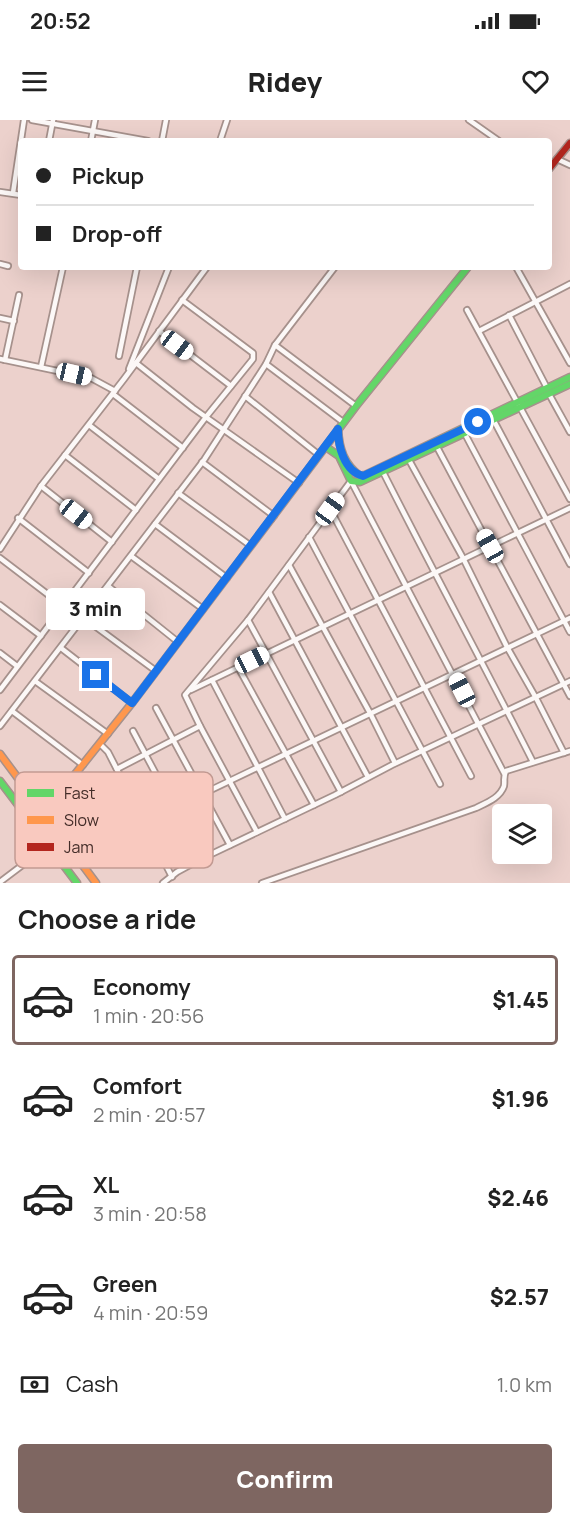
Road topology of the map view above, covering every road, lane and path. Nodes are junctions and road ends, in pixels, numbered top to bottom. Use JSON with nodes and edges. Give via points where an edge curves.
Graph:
{"nodes":[{"id":1,"x":24,"y":120,"type":"edge"},
{"id":2,"x":32,"y":120,"type":"edge"},
{"id":3,"x":95,"y":120,"type":"edge"},
{"id":4,"x":166,"y":120,"type":"edge"},
{"id":5,"x":227,"y":120,"type":"edge"},
{"id":6,"x":469,"y":120,"type":"edge"},
{"id":7,"x":52,"y":122,"type":"edge"},
{"id":8,"x":93,"y":131,"type":"junction"},
{"id":9,"x":21,"y":138,"type":"edge"},
{"id":10,"x":49,"y":138,"type":"edge"},
{"id":11,"x":92,"y":138,"type":"edge"},
{"id":12,"x":132,"y":138,"type":"edge"},
{"id":13,"x":163,"y":138,"type":"edge"},
{"id":14,"x":221,"y":138,"type":"edge"},
{"id":15,"x":495,"y":138,"type":"edge"},
{"id":16,"x":570,"y":144,"type":"edge"},
{"id":17,"x":557,"y":159,"type":"junction"},
{"id":18,"x":18,"y":160,"type":"edge"},
{"id":19,"x":552,"y":165,"type":"edge"},
{"id":20,"x":570,"y":165,"type":"edge"},
{"id":21,"x":0,"y":192,"type":"edge"},
{"id":22,"x":13,"y":193,"type":"junction"},
{"id":23,"x":18,"y":194,"type":"edge"},
{"id":24,"x":0,"y":264,"type":"edge"},
{"id":25,"x":8,"y":266,"type":"dead end"},
{"id":26,"x":62,"y":270,"type":"edge"},
{"id":27,"x":136,"y":270,"type":"edge"},
{"id":28,"x":169,"y":270,"type":"edge"},
{"id":29,"x":205,"y":270,"type":"edge"},
{"id":30,"x":333,"y":270,"type":"edge"},
{"id":31,"x":466,"y":270,"type":"edge"},
{"id":32,"x":518,"y":270,"type":"edge"},
{"id":33,"x":568,"y":285,"type":"edge"},
{"id":34,"x":570,"y":292,"type":"edge"},
{"id":35,"x":19,"y":296,"type":"dead end"},
{"id":36,"x":182,"y":300,"type":"junction"},
{"id":37,"x":535,"y":301,"type":"junction"},
{"id":38,"x":468,"y":310,"type":"dead end"},
{"id":39,"x":509,"y":315,"type":"junction"},
{"id":40,"x":0,"y":318,"type":"edge"},
{"id":41,"x":14,"y":321,"type":"junction"},
{"id":42,"x":159,"y":331,"type":"junction"},
{"id":43,"x":479,"y":331,"type":"junction"},
{"id":44,"x":275,"y":345,"type":"junction"},
{"id":45,"x":119,"y":356,"type":"dead end"},
{"id":46,"x":2,"y":360,"type":"edge"},
{"id":47,"x":136,"y":363,"type":"junction"},
{"id":48,"x":570,"y":363,"type":"edge"},
{"id":49,"x":267,"y":364,"type":"junction"},
{"id":50,"x":41,"y":367,"type":"junction"},
{"id":51,"x":570,"y":377,"type":"edge"},
{"id":52,"x":124,"y":380,"type":"junction"},
{"id":53,"x":570,"y":384,"type":"edge"},
{"id":54,"x":231,"y":386,"type":"junction"},
{"id":55,"x":548,"y":391,"type":"junction"},
{"id":56,"x":114,"y":393,"type":"junction"},
{"id":57,"x":245,"y":396,"type":"junction"},
{"id":58,"x":356,"y":405,"type":"junction"},
{"id":59,"x":519,"y":405,"type":"junction"},
{"id":60,"x":206,"y":417,"type":"junction"},
{"id":61,"x":494,"y":421,"type":"junction"},
{"id":62,"x":344,"y":422,"type":"junction"},
{"id":63,"x":89,"y":425,"type":"junction"},
{"id":64,"x":338,"y":429,"type":"junction"},
{"id":65,"x":223,"y":430,"type":"junction"},
{"id":66,"x":570,"y":432,"type":"edge"},
{"id":67,"x":465,"y":434,"type":"junction"},
{"id":68,"x":326,"y":447,"type":"junction"},
{"id":69,"x":437,"y":447,"type":"junction"},
{"id":70,"x":183,"y":448,"type":"junction"},
{"id":71,"x":65,"y":455,"type":"junction"},
{"id":72,"x":319,"y":455,"type":"junction"},
{"id":73,"x":409,"y":460,"type":"junction"},
{"id":74,"x":202,"y":462,"type":"junction"},
{"id":75,"x":382,"y":472,"type":"junction"},
{"id":76,"x":159,"y":479,"type":"junction"},
{"id":77,"x":351,"y":481,"type":"junction"},
{"id":78,"x":299,"y":483,"type":"junction"},
{"id":79,"x":41,"y":486,"type":"junction"},
{"id":80,"x":178,"y":493,"type":"junction"},
{"id":81,"x":570,"y":498,"type":"edge"},
{"id":82,"x":570,"y":508,"type":"edge"},
{"id":83,"x":330,"y":509,"type":"junction"},
{"id":84,"x":136,"y":510,"type":"junction"},
{"id":85,"x":274,"y":516,"type":"junction"},
{"id":86,"x":18,"y":518,"type":"junction"},
{"id":87,"x":546,"y":520,"type":"junction"},
{"id":88,"x":155,"y":524,"type":"junction"},
{"id":89,"x":518,"y":533,"type":"junction"},
{"id":90,"x":309,"y":537,"type":"junction"},
{"id":91,"x":112,"y":542,"type":"junction"},
{"id":92,"x":251,"y":546,"type":"junction"},
{"id":93,"x":490,"y":546,"type":"junction"},
{"id":94,"x":0,"y":549,"type":"edge"},
{"id":95,"x":131,"y":556,"type":"junction"},
{"id":96,"x":0,"y":558,"type":"edge"},
{"id":97,"x":464,"y":558,"type":"junction"},
{"id":98,"x":570,"y":564,"type":"edge"},
{"id":99,"x":289,"y":565,"type":"junction"},
{"id":100,"x":434,"y":572,"type":"junction"},
{"id":101,"x":89,"y":573,"type":"junction"},
{"id":102,"x":227,"y":578,"type":"junction"},
{"id":103,"x":108,"y":586,"type":"junction"},
{"id":104,"x":406,"y":586,"type":"junction"},
{"id":105,"x":269,"y":592,"type":"junction"},
{"id":106,"x":378,"y":599,"type":"junction"},
{"id":107,"x":0,"y":605,"type":"edge"},
{"id":108,"x":63,"y":606,"type":"junction"},
{"id":109,"x":203,"y":609,"type":"junction"},
{"id":110,"x":350,"y":613,"type":"junction"},
{"id":111,"x":84,"y":618,"type":"junction"},
{"id":112,"x":570,"y":618,"type":"edge"},
{"id":113,"x":248,"y":620,"type":"junction"},
{"id":114,"x":564,"y":621,"type":"junction"},
{"id":115,"x":323,"y":626,"type":"junction"},
{"id":116,"x":570,"y":632,"type":"edge"},
{"id":117,"x":536,"y":634,"type":"junction"},
{"id":118,"x":41,"y":636,"type":"junction"},
{"id":119,"x":295,"y":639,"type":"junction"},
{"id":120,"x":178,"y":642,"type":"junction"},
{"id":121,"x":507,"y":647,"type":"junction"},
{"id":122,"x":61,"y":648,"type":"junction"},
{"id":123,"x":0,"y":653,"type":"edge"},
{"id":124,"x":266,"y":653,"type":"junction"},
{"id":125,"x":482,"y":659,"type":"junction"},
{"id":126,"x":17,"y":666,"type":"junction"},
{"id":127,"x":238,"y":667,"type":"junction"},
{"id":128,"x":156,"y":671,"type":"junction"},
{"id":129,"x":453,"y":673,"type":"junction"},
{"id":130,"x":212,"y":680,"type":"junction"},
{"id":131,"x":35,"y":681,"type":"junction"},
{"id":132,"x":570,"y":681,"type":"edge"},
{"id":133,"x":564,"y":684,"type":"junction"},
{"id":134,"x":424,"y":687,"type":"junction"},
{"id":135,"x":0,"y":690,"type":"edge"},
{"id":136,"x":187,"y":691,"type":"junction"},
{"id":137,"x":570,"y":696,"type":"edge"},
{"id":138,"x":536,"y":698,"type":"junction"},
{"id":139,"x":396,"y":701,"type":"junction"},
{"id":140,"x":132,"y":703,"type":"junction"},
{"id":141,"x":156,"y":708,"type":"dead end"},
{"id":142,"x":12,"y":711,"type":"junction"},
{"id":143,"x":507,"y":711,"type":"junction"},
{"id":144,"x":370,"y":713,"type":"junction"},
{"id":145,"x":480,"y":724,"type":"junction"},
{"id":146,"x":0,"y":726,"type":"edge"},
{"id":147,"x":200,"y":726,"type":"junction"},
{"id":148,"x":342,"y":727,"type":"junction"},
{"id":149,"x":133,"y":731,"type":"dead end"},
{"id":150,"x":108,"y":734,"type":"junction"},
{"id":151,"x":451,"y":738,"type":"junction"},
{"id":152,"x":173,"y":740,"type":"junction"},
{"id":153,"x":313,"y":741,"type":"junction"},
{"id":154,"x":100,"y":744,"type":"junction"},
{"id":155,"x":422,"y":751,"type":"junction"},
{"id":156,"x":570,"y":751,"type":"edge"},
{"id":157,"x":564,"y":753,"type":"junction"},
{"id":158,"x":0,"y":754,"type":"edge"},
{"id":159,"x":146,"y":754,"type":"junction"},
{"id":160,"x":286,"y":754,"type":"junction"},
{"id":161,"x":533,"y":762,"type":"junction"},
{"id":162,"x":395,"y":763,"type":"junction"},
{"id":163,"x":83,"y":765,"type":"junction"},
{"id":164,"x":259,"y":767,"type":"junction"},
{"id":165,"x":117,"y":769,"type":"junction"},
{"id":166,"x":77,"y":772,"type":"edge"},
{"id":167,"x":119,"y":772,"type":"edge"},
{"id":168,"x":156,"y":772,"type":"edge"},
{"id":169,"x":190,"y":772,"type":"edge"},
{"id":170,"x":504,"y":773,"type":"junction"},
{"id":171,"x":15,"y":774,"type":"edge"},
{"id":172,"x":471,"y":776,"type":"dead end"},
{"id":173,"x":368,"y":777,"type":"junction"},
{"id":174,"x":0,"y":781,"type":"edge"},
{"id":175,"x":230,"y":781,"type":"junction"},
{"id":176,"x":440,"y":784,"type":"dead end"},
{"id":177,"x":213,"y":789,"type":"edge"},
{"id":178,"x":341,"y":792,"type":"junction"},
{"id":179,"x":15,"y":801,"type":"edge"},
{"id":180,"x":314,"y":805,"type":"junction"},
{"id":181,"x":213,"y":814,"type":"edge"},
{"id":182,"x":285,"y":819,"type":"junction"},
{"id":183,"x":257,"y":832,"type":"junction"},
{"id":184,"x":230,"y":845,"type":"junction"},
{"id":185,"x":213,"y":854,"type":"edge"},
{"id":186,"x":19,"y":868,"type":"edge"},
{"id":187,"x":65,"y":868,"type":"edge"},
{"id":188,"x":85,"y":868,"type":"edge"},
{"id":189,"x":167,"y":868,"type":"edge"},
{"id":190,"x":185,"y":868,"type":"edge"},
{"id":191,"x":172,"y":877,"type":"junction"},
{"id":192,"x":0,"y":882,"type":"edge"},
{"id":193,"x":76,"y":883,"type":"edge"},
{"id":194,"x":96,"y":883,"type":"edge"},
{"id":195,"x":163,"y":883,"type":"edge"},
{"id":196,"x":262,"y":883,"type":"edge"}],
"edges":[{"from":1,"to":9,"type":"street"},
{"from":2,"to":7,"type":"street"},
{"from":3,"to":8,"type":"street"},
{"from":4,"to":13,"type":"street"},
{"from":5,"to":14,"type":"street"},
{"from":6,"to":15,"type":"street"},
{"from":7,"to":8,"type":"street"},
{"from":7,"to":10,"type":"street"},
{"from":8,"to":11,"type":"street"},
{"from":8,"to":12,"type":"street"},
{"from":16,"to":17,"type":"main road"},
{"from":17,"to":19,"type":"main road"},
{"from":17,"to":20,"type":"street"},
{"from":18,"to":22,"type":"street"},
{"from":21,"to":22,"type":"street"},
{"from":22,"to":23,"type":"street"},
{"from":24,"to":25,"type":"street"},
{"from":26,"to":50,"type":"street"},
{"from":27,"to":45,"type":"street"},
{"from":28,"to":52,"type":"street"},
{"from":29,"to":36,"type":"street"},
{"from":30,"to":44,"type":"street"},
{"from":31,"to":58,"type":"main road"},
{"from":32,"to":37,"type":"street"},
{"from":33,"to":34,"type":"street"},
{"from":33,"to":37,"type":"street"},
{"from":35,"to":41,"type":"street"},
{"from":36,"to":42,"type":"street"},
{"from":36,"to":54,"type":"street","via":[[253,353],[253,359]]},
{"from":37,"to":39,"type":"street"},
{"from":37,"to":48,"type":"street"},
{"from":38,"to":43,"type":"street"},
{"from":39,"to":43,"type":"street"},
{"from":39,"to":55,"type":"street"},
{"from":40,"to":41,"type":"street"},
{"from":41,"to":46,"type":"street"},
{"from":42,"to":47,"type":"street"},
{"from":42,"to":54,"type":"street"},
{"from":43,"to":59,"type":"street"},
{"from":44,"to":49,"type":"street"},
{"from":44,"to":58,"type":"street"},
{"from":46,"to":50,"type":"street"},
{"from":47,"to":52,"type":"street"},
{"from":47,"to":60,"type":"street"},
{"from":49,"to":57,"type":"street"},
{"from":49,"to":62,"type":"street"},
{"from":50,"to":56,"type":"street","via":[[91,378]]},
{"from":51,"to":55,"type":"main road"},
{"from":52,"to":56,"type":"street"},
{"from":53,"to":55,"type":"main road"},
{"from":54,"to":60,"type":"street"},
{"from":55,"to":59,"type":"main road"},
{"from":55,"to":66,"type":"street"},
{"from":56,"to":63,"type":"street"},
{"from":56,"to":70,"type":"street"},
{"from":57,"to":65,"type":"street"},
{"from":57,"to":72,"type":"street"},
{"from":58,"to":62,"type":"main road"},
{"from":59,"to":61,"type":"main road"},
{"from":59,"to":64,"type":"main road","via":[[363,476],[355,472],[340,452]]},
{"from":59,"to":81,"type":"street"},
{"from":60,"to":65,"type":"street"},
{"from":60,"to":70,"type":"street"},
{"from":61,"to":67,"type":"main road"},
{"from":61,"to":87,"type":"street"},
{"from":62,"to":64,"type":"main road"},
{"from":63,"to":71,"type":"street"},
{"from":63,"to":76,"type":"street"},
{"from":64,"to":68,"type":"main road"},
{"from":65,"to":74,"type":"street"},
{"from":65,"to":78,"type":"street"},
{"from":67,"to":69,"type":"main road"},
{"from":67,"to":89,"type":"street"},
{"from":68,"to":72,"type":"main road"},
{"from":68,"to":77,"type":"main road","via":[[339,455]]},
{"from":69,"to":73,"type":"main road"},
{"from":69,"to":93,"type":"street"},
{"from":70,"to":76,"type":"street"},
{"from":71,"to":79,"type":"street"},
{"from":71,"to":84,"type":"street"},
{"from":72,"to":78,"type":"main road"},
{"from":73,"to":75,"type":"main road"},
{"from":73,"to":97,"type":"street"},
{"from":74,"to":80,"type":"street"},
{"from":74,"to":85,"type":"street"},
{"from":75,"to":77,"type":"main road","via":[[363,481]]},
{"from":75,"to":100,"type":"street"},
{"from":76,"to":84,"type":"street"},
{"from":77,"to":83,"type":"street"},
{"from":77,"to":104,"type":"street"},
{"from":78,"to":85,"type":"main road"},
{"from":79,"to":86,"type":"street"},
{"from":79,"to":91,"type":"street"},
{"from":80,"to":88,"type":"street"},
{"from":80,"to":92,"type":"street"},
{"from":82,"to":87,"type":"street"},
{"from":83,"to":90,"type":"street"},
{"from":83,"to":106,"type":"street"},
{"from":84,"to":91,"type":"street"},
{"from":85,"to":92,"type":"main road"},
{"from":86,"to":94,"type":"street"},
{"from":86,"to":101,"type":"street"},
{"from":87,"to":89,"type":"street"},
{"from":87,"to":98,"type":"street"},
{"from":88,"to":95,"type":"street"},
{"from":88,"to":102,"type":"street"},
{"from":89,"to":93,"type":"street"},
{"from":89,"to":114,"type":"street"},
{"from":90,"to":99,"type":"street"},
{"from":90,"to":110,"type":"street"},
{"from":91,"to":101,"type":"street"},
{"from":92,"to":102,"type":"main road"},
{"from":93,"to":97,"type":"street"},
{"from":93,"to":117,"type":"street"},
{"from":95,"to":103,"type":"street"},
{"from":95,"to":109,"type":"street"},
{"from":96,"to":108,"type":"street"},
{"from":97,"to":100,"type":"street"},
{"from":97,"to":121,"type":"street"},
{"from":99,"to":105,"type":"street"},
{"from":99,"to":115,"type":"street"},
{"from":100,"to":104,"type":"street"},
{"from":100,"to":125,"type":"street"},
{"from":101,"to":108,"type":"street"},
{"from":102,"to":109,"type":"main road"},
{"from":103,"to":111,"type":"street"},
{"from":103,"to":120,"type":"street"},
{"from":104,"to":106,"type":"street"},
{"from":104,"to":129,"type":"street"},
{"from":105,"to":113,"type":"street"},
{"from":105,"to":119,"type":"street"},
{"from":106,"to":110,"type":"street"},
{"from":106,"to":134,"type":"street"},
{"from":107,"to":118,"type":"street"},
{"from":108,"to":118,"type":"street"},
{"from":109,"to":120,"type":"main road"},
{"from":110,"to":115,"type":"street"},
{"from":110,"to":139,"type":"street"},
{"from":111,"to":122,"type":"street"},
{"from":111,"to":128,"type":"street"},
{"from":112,"to":114,"type":"street"},
{"from":113,"to":124,"type":"street"},
{"from":113,"to":136,"type":"street"},
{"from":114,"to":116,"type":"street"},
{"from":114,"to":117,"type":"street"},
{"from":115,"to":119,"type":"street"},
{"from":115,"to":144,"type":"street"},
{"from":117,"to":121,"type":"street"},
{"from":117,"to":133,"type":"street"},
{"from":118,"to":126,"type":"street"},
{"from":119,"to":124,"type":"street"},
{"from":119,"to":148,"type":"street"},
{"from":120,"to":128,"type":"main road"},
{"from":121,"to":125,"type":"street"},
{"from":121,"to":138,"type":"street"},
{"from":122,"to":131,"type":"street"},
{"from":122,"to":140,"type":"street"},
{"from":123,"to":126,"type":"street"},
{"from":124,"to":127,"type":"street"},
{"from":124,"to":153,"type":"street"},
{"from":125,"to":129,"type":"street"},
{"from":125,"to":143,"type":"street"},
{"from":126,"to":135,"type":"street"},
{"from":127,"to":130,"type":"street"},
{"from":127,"to":160,"type":"street"},
{"from":128,"to":140,"type":"main road"},
{"from":129,"to":134,"type":"street"},
{"from":129,"to":145,"type":"street"},
{"from":130,"to":136,"type":"street"},
{"from":130,"to":164,"type":"street"},
{"from":131,"to":142,"type":"street"},
{"from":131,"to":150,"type":"street"},
{"from":132,"to":133,"type":"street"},
{"from":133,"to":137,"type":"street"},
{"from":133,"to":138,"type":"street"},
{"from":134,"to":139,"type":"street"},
{"from":134,"to":151,"type":"street"},
{"from":136,"to":147,"type":"street","via":[[185,697]]},
{"from":138,"to":143,"type":"street"},
{"from":138,"to":157,"type":"street"},
{"from":139,"to":144,"type":"street"},
{"from":139,"to":155,"type":"street"},
{"from":140,"to":150,"type":"main road"},
{"from":141,"to":152,"type":"street"},
{"from":142,"to":146,"type":"street"},
{"from":142,"to":163,"type":"street"},
{"from":143,"to":145,"type":"street"},
{"from":143,"to":161,"type":"street"},
{"from":144,"to":148,"type":"street"},
{"from":144,"to":162,"type":"street"},
{"from":145,"to":151,"type":"street"},
{"from":145,"to":170,"type":"street"},
{"from":147,"to":152,"type":"street"},
{"from":147,"to":175,"type":"street"},
{"from":148,"to":153,"type":"street"},
{"from":148,"to":173,"type":"street"},
{"from":149,"to":159,"type":"street"},
{"from":150,"to":154,"type":"main road"},
{"from":151,"to":155,"type":"street"},
{"from":151,"to":172,"type":"street"},
{"from":152,"to":159,"type":"street"},
{"from":152,"to":169,"type":"street"},
{"from":153,"to":160,"type":"street"},
{"from":153,"to":178,"type":"street"},
{"from":154,"to":163,"type":"main road"},
{"from":154,"to":165,"type":"street"},
{"from":155,"to":162,"type":"street"},
{"from":155,"to":176,"type":"street"},
{"from":156,"to":157,"type":"street"},
{"from":157,"to":161,"type":"street"},
{"from":158,"to":171,"type":"main road"},
{"from":159,"to":165,"type":"street"},
{"from":159,"to":168,"type":"street"},
{"from":160,"to":164,"type":"street"},
{"from":160,"to":180,"type":"street"},
{"from":161,"to":170,"type":"street"},
{"from":162,"to":173,"type":"street"},
{"from":163,"to":166,"type":"main road"},
{"from":164,"to":175,"type":"street"},
{"from":164,"to":182,"type":"street"},
{"from":165,"to":167,"type":"street"},
{"from":170,"to":196,"type":"street","via":[[501,792],[476,808]]},
{"from":173,"to":178,"type":"street"},
{"from":174,"to":179,"type":"main road"},
{"from":175,"to":177,"type":"street"},
{"from":175,"to":183,"type":"street"},
{"from":178,"to":180,"type":"street"},
{"from":180,"to":182,"type":"street"},
{"from":181,"to":184,"type":"street"},
{"from":182,"to":183,"type":"street"},
{"from":183,"to":184,"type":"street"},
{"from":184,"to":185,"type":"street"},
{"from":186,"to":192,"type":"street"},
{"from":187,"to":193,"type":"main road"},
{"from":188,"to":194,"type":"main road"},
{"from":189,"to":191,"type":"street"},
{"from":190,"to":191,"type":"street"},
{"from":191,"to":195,"type":"street"}]}
